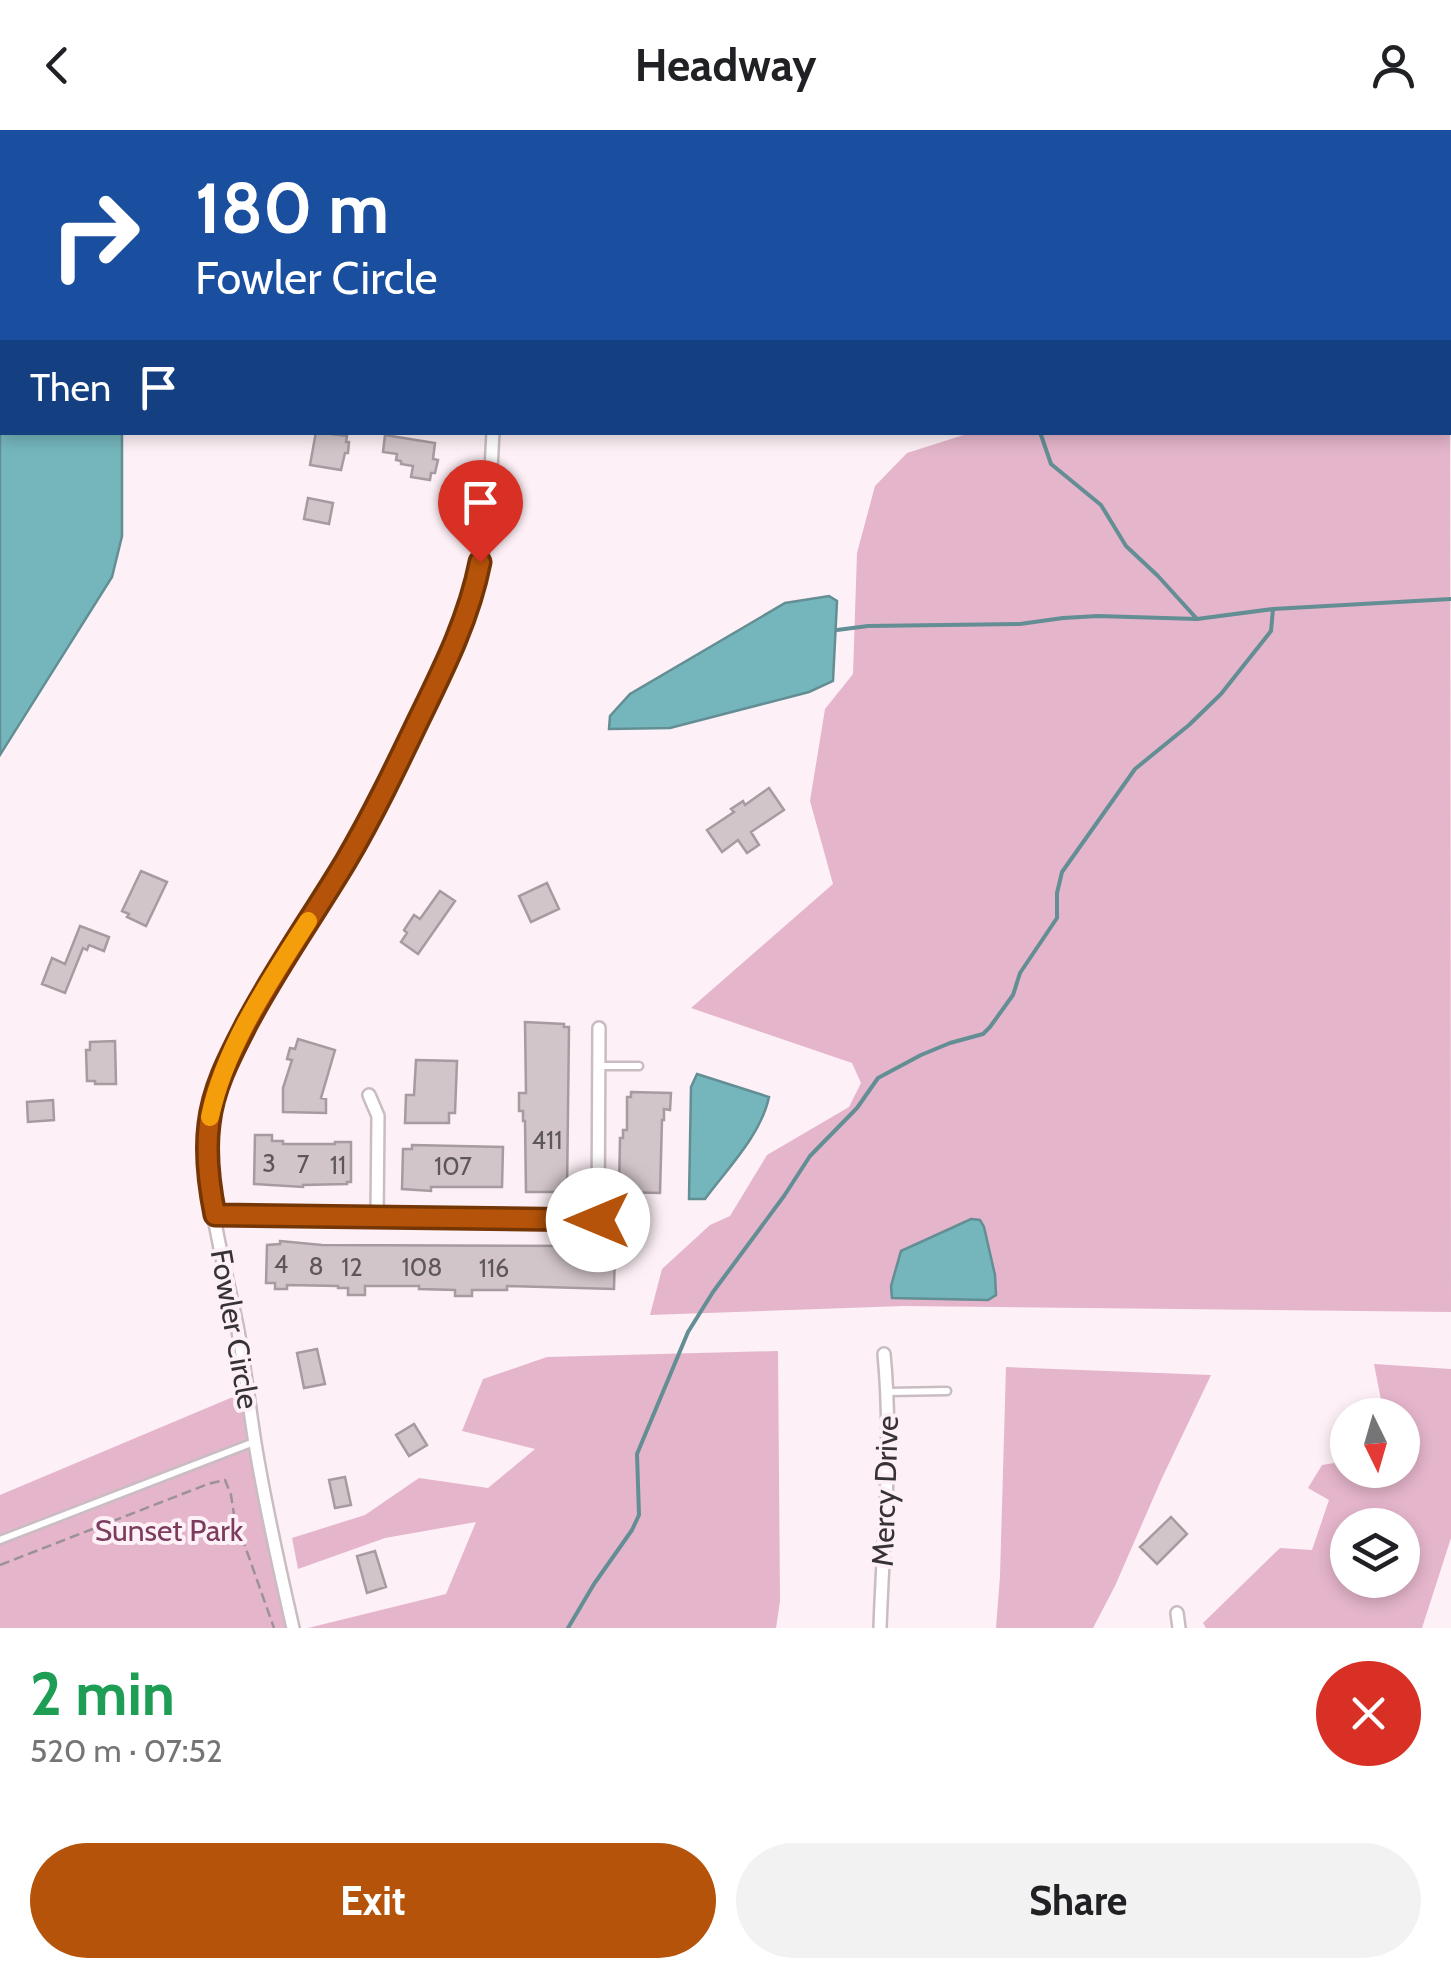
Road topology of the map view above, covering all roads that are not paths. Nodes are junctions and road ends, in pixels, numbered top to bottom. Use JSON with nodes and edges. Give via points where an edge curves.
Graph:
{"nodes":[{"id":1,"x":493,"y":435,"type":"edge"},
{"id":2,"x":599,"y":1028,"type":"dead end"},
{"id":3,"x":599,"y":1066,"type":"junction"},
{"id":4,"x":639,"y":1066,"type":"dead end"},
{"id":5,"x":369,"y":1095,"type":"dead end"},
{"id":6,"x":215,"y":1215,"type":"junction"},
{"id":7,"x":377,"y":1217,"type":"junction"},
{"id":8,"x":598,"y":1220,"type":"junction"},
{"id":9,"x":638,"y":1220,"type":"dead end"},
{"id":10,"x":884,"y":1354,"type":"dead end"},
{"id":11,"x":947,"y":1391,"type":"dead end"},
{"id":12,"x":888,"y":1392,"type":"junction"},
{"id":13,"x":255,"y":1442,"type":"junction"},
{"id":14,"x":0,"y":1540,"type":"edge"},
{"id":15,"x":1177,"y":1613,"type":"dead end"},
{"id":16,"x":293,"y":1628,"type":"edge"},
{"id":17,"x":880,"y":1628,"type":"edge"},
{"id":18,"x":1179,"y":1628,"type":"edge"}],
"edges":[{"from":1,"to":6,"type":"street","name":"Fowler Circle","via":[[486,538],[462,629],[393,774],[267,985],[215,1094],[207,1165]]},
{"from":2,"to":3,"type":"street"},
{"from":3,"to":4,"type":"lane"},
{"from":3,"to":8,"type":"street"},
{"from":5,"to":7,"type":"street","via":[[378,1116]]},
{"from":6,"to":7,"type":"street"},
{"from":6,"to":13,"type":"street","name":"Fowler Circle"},
{"from":7,"to":8,"type":"street"},
{"from":8,"to":9,"type":"street"},
{"from":10,"to":12,"type":"street","name":"Mercy Drive"},
{"from":11,"to":12,"type":"lane"},
{"from":12,"to":17,"type":"street","name":"Mercy Drive"},
{"from":13,"to":14,"type":"lane"},
{"from":13,"to":16,"type":"street","name":"Fowler Circle"},
{"from":15,"to":18,"type":"street"}]}
